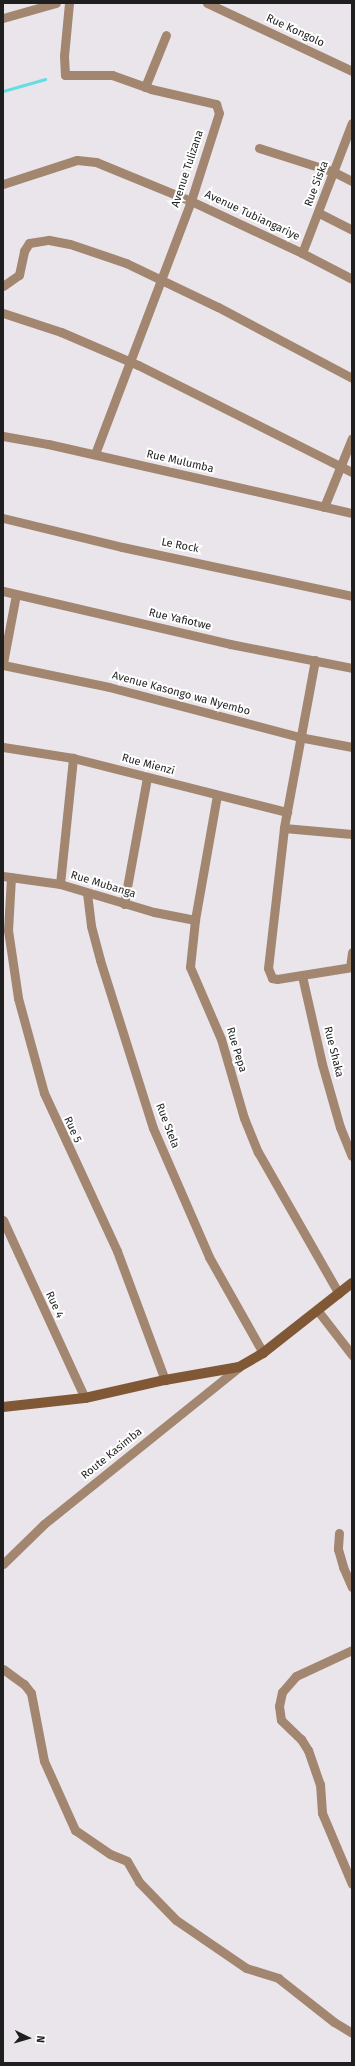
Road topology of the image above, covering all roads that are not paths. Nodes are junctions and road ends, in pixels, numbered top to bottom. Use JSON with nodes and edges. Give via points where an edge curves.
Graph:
{"nodes":[{"id":1,"x":56,"y":3,"type":"edge"},
{"id":2,"x":69,"y":3,"type":"edge"},
{"id":3,"x":207,"y":3,"type":"edge"},
{"id":4,"x":3,"y":18,"type":"edge"},
{"id":5,"x":166,"y":35,"type":"dead end"},
{"id":6,"x":352,"y":71,"type":"edge"},
{"id":7,"x":145,"y":87,"type":"junction"},
{"id":8,"x":352,"y":123,"type":"edge"},
{"id":9,"x":258,"y":148,"type":"dead end"},
{"id":10,"x":334,"y":172,"type":"junction"},
{"id":11,"x":352,"y":181,"type":"edge"},
{"id":12,"x":3,"y":184,"type":"edge"},
{"id":13,"x":191,"y":201,"type":"junction"},
{"id":14,"x":319,"y":213,"type":"junction"},
{"id":15,"x":352,"y":230,"type":"edge"},
{"id":16,"x":302,"y":253,"type":"junction"},
{"id":17,"x":159,"y":279,"type":"junction"},
{"id":18,"x":352,"y":279,"type":"edge"},
{"id":19,"x":3,"y":286,"type":"edge"},
{"id":20,"x":3,"y":313,"type":"edge"},
{"id":21,"x":128,"y":361,"type":"junction"},
{"id":22,"x":352,"y":378,"type":"edge"},
{"id":23,"x":3,"y":436,"type":"edge"},
{"id":24,"x":352,"y":438,"type":"edge"},
{"id":25,"x":95,"y":454,"type":"junction"},
{"id":26,"x":340,"y":466,"type":"junction"},
{"id":27,"x":352,"y":472,"type":"edge"},
{"id":28,"x":324,"y":507,"type":"junction"},
{"id":29,"x":352,"y":513,"type":"edge"},
{"id":30,"x":3,"y":518,"type":"edge"},
{"id":31,"x":3,"y":591,"type":"edge"},
{"id":32,"x":16,"y":594,"type":"junction"},
{"id":33,"x":352,"y":596,"type":"edge"},
{"id":34,"x":315,"y":660,"type":"junction"},
{"id":35,"x":3,"y":664,"type":"edge"},
{"id":36,"x":352,"y":668,"type":"edge"},
{"id":37,"x":299,"y":737,"type":"junction"},
{"id":38,"x":352,"y":746,"type":"edge"},
{"id":39,"x":3,"y":750,"type":"edge"},
{"id":40,"x":73,"y":758,"type":"junction"},
{"id":41,"x":147,"y":777,"type":"junction"},
{"id":42,"x":217,"y":795,"type":"junction"},
{"id":43,"x":287,"y":812,"type":"junction"},
{"id":44,"x":284,"y":828,"type":"junction"},
{"id":45,"x":352,"y":834,"type":"edge"},
{"id":46,"x":7,"y":877,"type":"edge"},
{"id":47,"x":60,"y":884,"type":"junction"},
{"id":48,"x":87,"y":893,"type":"junction"},
{"id":49,"x":124,"y":904,"type":"junction"},
{"id":50,"x":195,"y":920,"type":"junction"},
{"id":51,"x":352,"y":952,"type":"edge"},
{"id":52,"x":351,"y":967,"type":"edge"},
{"id":53,"x":302,"y":976,"type":"junction"},
{"id":54,"x":352,"y":1156,"type":"edge"},
{"id":55,"x":3,"y":1220,"type":"edge"},
{"id":56,"x":352,"y":1283,"type":"edge"},
{"id":57,"x":339,"y":1294,"type":"junction"},
{"id":58,"x":318,"y":1311,"type":"junction"},
{"id":59,"x":263,"y":1354,"type":"junction"},
{"id":60,"x":352,"y":1355,"type":"edge"},
{"id":61,"x":239,"y":1367,"type":"junction"},
{"id":62,"x":165,"y":1380,"type":"junction"},
{"id":63,"x":85,"y":1398,"type":"junction"},
{"id":64,"x":3,"y":1407,"type":"edge"},
{"id":65,"x":339,"y":1533,"type":"dead end"},
{"id":66,"x":3,"y":1564,"type":"edge"},
{"id":67,"x":352,"y":1587,"type":"edge"},
{"id":68,"x":352,"y":1650,"type":"edge"},
{"id":69,"x":3,"y":1669,"type":"edge"},
{"id":70,"x":352,"y":1884,"type":"edge"},
{"id":71,"x":352,"y":2033,"type":"edge"}],
"edges":[{"from":1,"to":4,"type":"street"},
{"from":2,"to":7,"type":"street","name":"Avenue Tulizana","via":[[64,56],[65,75],[107,74]]},
{"from":3,"to":6,"type":"street","name":"Rue Kongolo"},
{"from":5,"to":7,"type":"street"},
{"from":7,"to":13,"type":"street","name":"Avenue Tulizana","via":[[211,103],[218,107],[219,113]]},
{"from":8,"to":10,"type":"street","name":"Rue Siska"},
{"from":9,"to":10,"type":"street"},
{"from":10,"to":11,"type":"street"},
{"from":10,"to":14,"type":"street","name":"Rue Siska"},
{"from":12,"to":13,"type":"street","name":"Avenue Tubiangariye","via":[[77,160],[86,160]]},
{"from":13,"to":16,"type":"street","name":"Avenue Tubiangariye"},
{"from":13,"to":17,"type":"street","name":"Avenue Tulizana"},
{"from":14,"to":15,"type":"street"},
{"from":14,"to":16,"type":"street","name":"Rue Siska"},
{"from":16,"to":18,"type":"street","name":"Avenue Tubiangariye"},
{"from":17,"to":19,"type":"street","via":[[126,263],[70,244],[38,240],[29,243],[24,251],[19,275]]},
{"from":17,"to":21,"type":"street","name":"Avenue Tulizana"},
{"from":17,"to":22,"type":"street","via":[[218,307]]},
{"from":20,"to":21,"type":"street","via":[[61,332]]},
{"from":21,"to":25,"type":"street","name":"Avenue Tulizana"},
{"from":21,"to":26,"type":"street"},
{"from":23,"to":25,"type":"street","name":"Rue Mulumba"},
{"from":24,"to":26,"type":"street"},
{"from":25,"to":28,"type":"street","name":"Rue Mulumba"},
{"from":26,"to":27,"type":"street"},
{"from":26,"to":28,"type":"street"},
{"from":28,"to":29,"type":"street","name":"Rue Mulumba"},
{"from":30,"to":33,"type":"street","name":"Le Rock","via":[[122,547]]},
{"from":31,"to":32,"type":"street","name":"Rue Yafiotwe"},
{"from":32,"to":34,"type":"street","name":"Rue Yafiotwe","via":[[174,631]]},
{"from":32,"to":35,"type":"street"},
{"from":34,"to":36,"type":"street","name":"Rue Yafiotwe"},
{"from":34,"to":37,"type":"street"},
{"from":35,"to":37,"type":"street","name":"Avenue Kasongo wa Nyembo","via":[[109,687]]},
{"from":37,"to":38,"type":"street","name":"Avenue Kasongo wa Nyembo"},
{"from":37,"to":43,"type":"street"},
{"from":39,"to":40,"type":"street","name":"Rue Mienzi"},
{"from":40,"to":41,"type":"street","name":"Rue Mienzi"},
{"from":40,"to":47,"type":"street"},
{"from":41,"to":42,"type":"street","name":"Rue Mienzi"},
{"from":41,"to":49,"type":"street"},
{"from":42,"to":43,"type":"street","name":"Rue Mienzi"},
{"from":42,"to":50,"type":"street","name":"Rue Pepa"},
{"from":43,"to":44,"type":"street"},
{"from":44,"to":45,"type":"street"},
{"from":44,"to":53,"type":"street","via":[[269,956],[270,974],[277,979]]},
{"from":46,"to":47,"type":"street","name":"Rue Mubanga"},
{"from":46,"to":62,"type":"street","name":"Rue 5","via":[[8,930],[18,998],[44,1093],[117,1251]]},
{"from":47,"to":48,"type":"street","name":"Rue Mubanga"},
{"from":48,"to":49,"type":"street","name":"Rue Mubanga"},
{"from":48,"to":59,"type":"street","name":"Rue Stela","via":[[91,926],[102,967],[153,1128],[209,1257]]},
{"from":49,"to":50,"type":"street","name":"Rue Mubanga"},
{"from":50,"to":57,"type":"street","name":"Rue Pepa","via":[[190,967],[221,1039],[244,1118],[258,1152]]},
{"from":51,"to":52,"type":"street"},
{"from":52,"to":53,"type":"street"},
{"from":53,"to":54,"type":"street","name":"Rue Shaka","via":[[322,1064],[340,1127]]},
{"from":55,"to":63,"type":"street","name":"Rue 4"},
{"from":56,"to":57,"type":"street","name":"Route Kasimba"},
{"from":57,"to":58,"type":"street","name":"Route Kasimba"},
{"from":58,"to":59,"type":"street","name":"Route Kasimba"},
{"from":58,"to":60,"type":"street"},
{"from":59,"to":61,"type":"street","name":"Route Kasimba"},
{"from":61,"to":62,"type":"street","name":"Route Kasimba"},
{"from":61,"to":66,"type":"street","name":"Route Kasimba","via":[[44,1524]]},
{"from":62,"to":63,"type":"street","name":"Route Kasimba"},
{"from":63,"to":64,"type":"street","name":"Route Kasimba"},
{"from":65,"to":67,"type":"street","via":[[341,1561]]},
{"from":68,"to":70,"type":"street","via":[[296,1676],[282,1692],[279,1706],[281,1720],[301,1739],[308,1750],[320,1784],[322,1813]]},
{"from":69,"to":71,"type":"street","via":[[24,1684],[31,1693],[44,1761],[76,1830],[130,1863],[139,1882],[176,1920],[246,1968],[278,1978]]}]}
